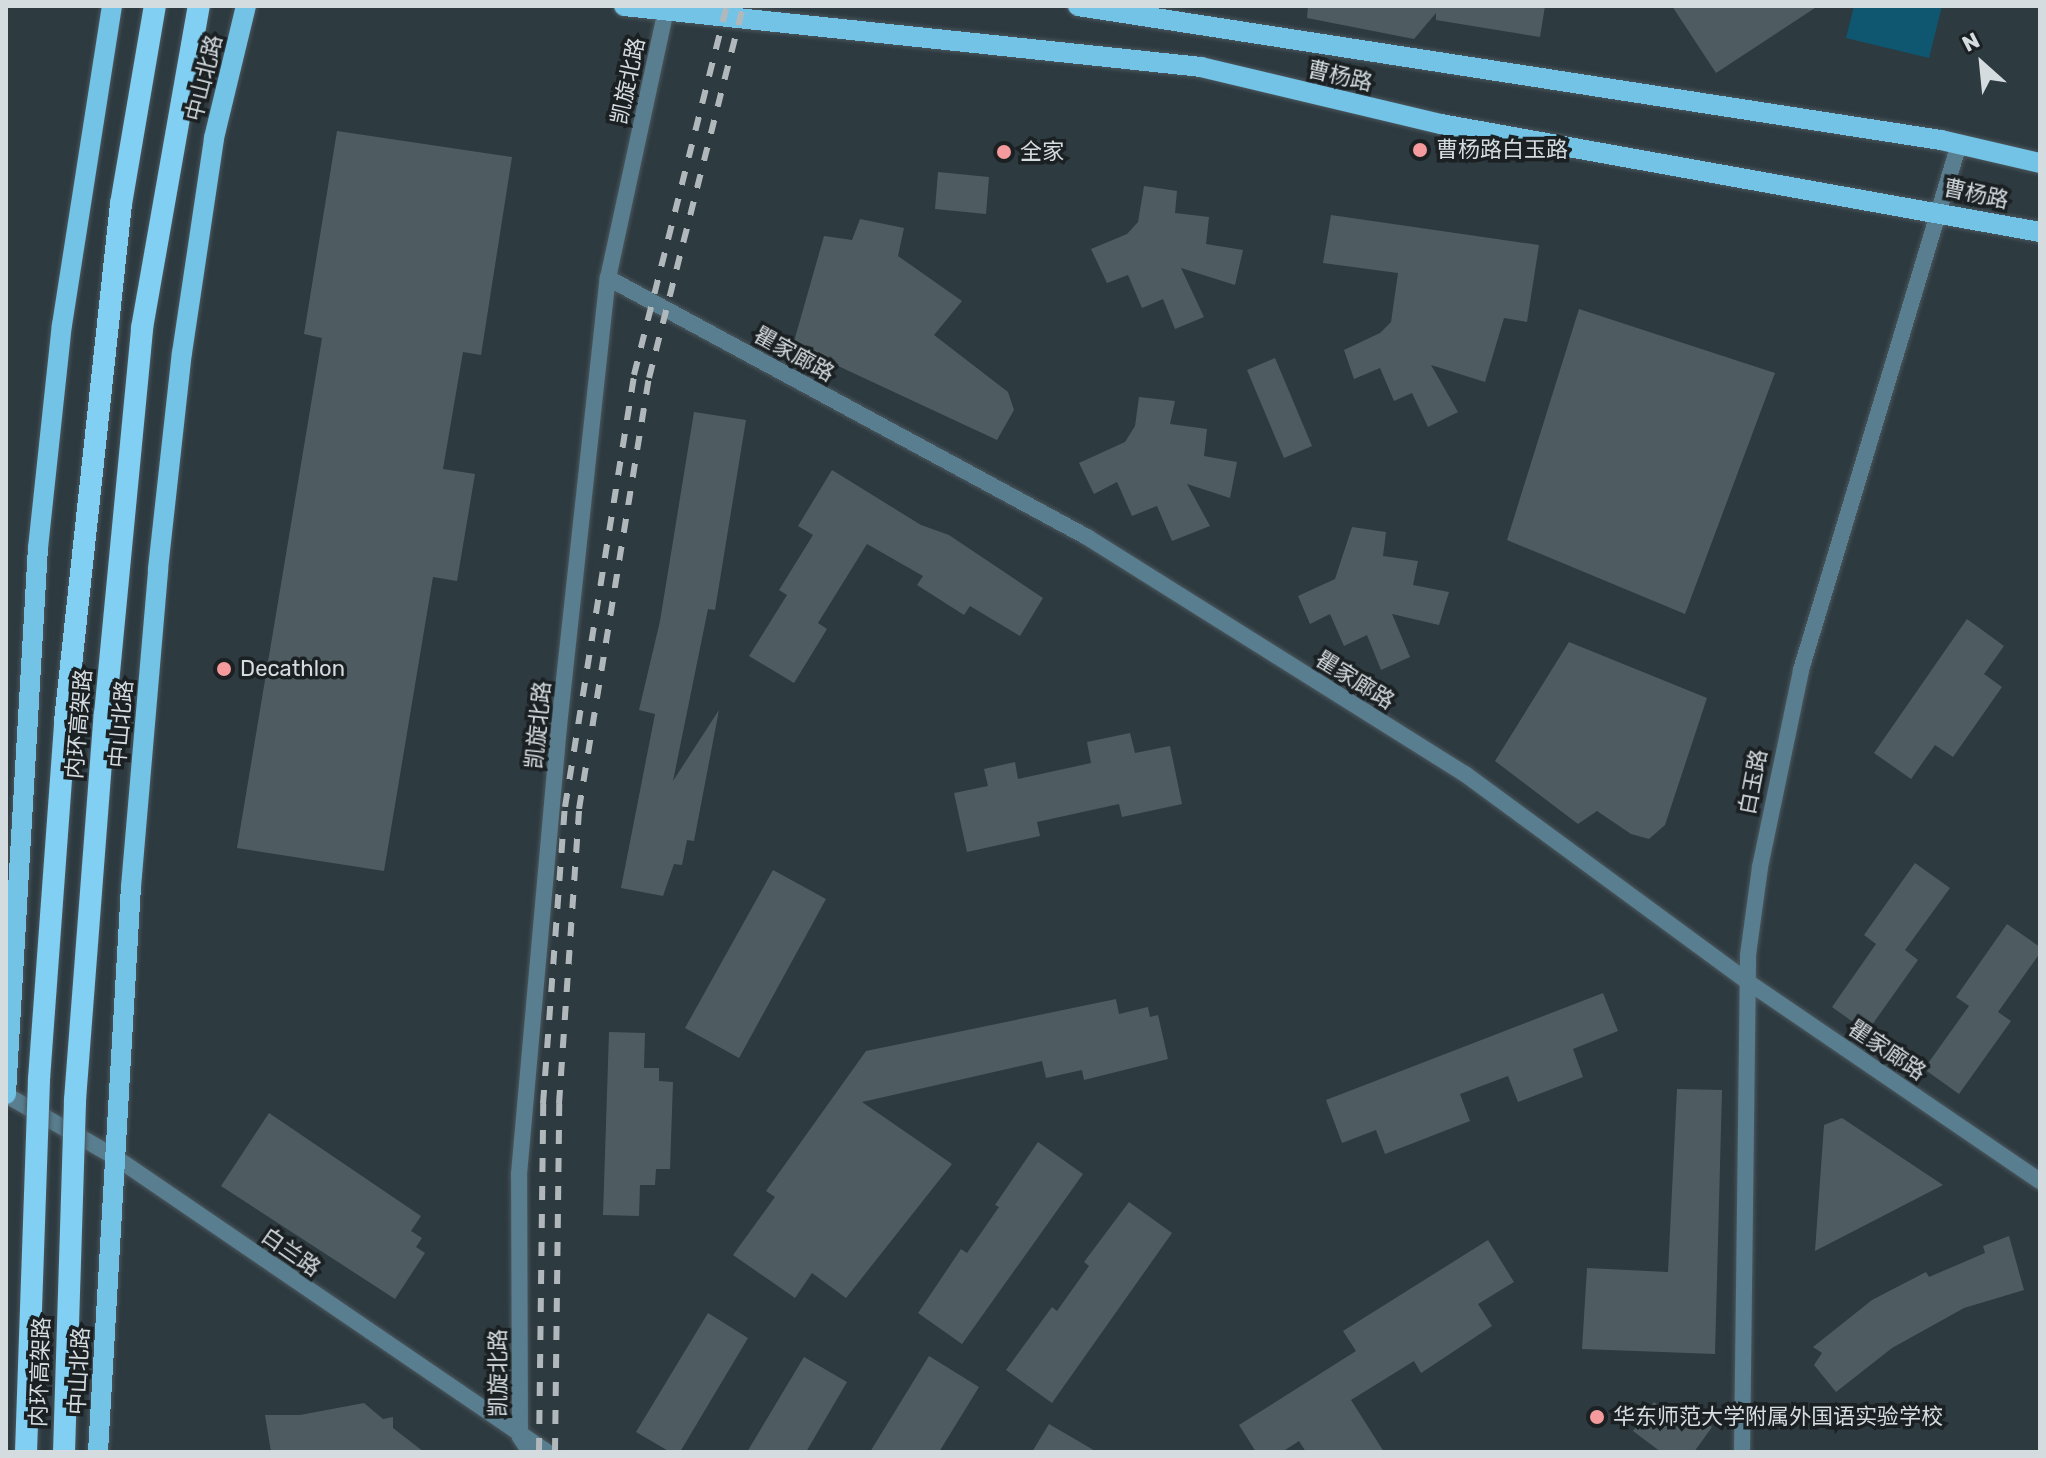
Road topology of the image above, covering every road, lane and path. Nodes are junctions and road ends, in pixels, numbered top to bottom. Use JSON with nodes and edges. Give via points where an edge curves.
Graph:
{"nodes":[{"id":1,"x":112,"y":6,"type":"edge"},
{"id":2,"x":155,"y":6,"type":"edge"},
{"id":3,"x":199,"y":6,"type":"edge"},
{"id":4,"x":246,"y":6,"type":"edge"},
{"id":5,"x":624,"y":6,"type":"edge"},
{"id":6,"x":1078,"y":6,"type":"edge"},
{"id":7,"x":666,"y":9,"type":"edge"},
{"id":8,"x":1959,"y":144,"type":"junction"},
{"id":9,"x":2040,"y":163,"type":"edge"},
{"id":10,"x":1940,"y":211,"type":"junction"},
{"id":11,"x":2040,"y":232,"type":"edge"},
{"id":12,"x":608,"y":278,"type":"junction"},
{"id":13,"x":1748,"y":982,"type":"junction"},
{"id":14,"x":6,"y":1095,"type":"edge"},
{"id":15,"x":115,"y":1157,"type":"junction"},
{"id":16,"x":2040,"y":1181,"type":"edge"},
{"id":17,"x":520,"y":1437,"type":"junction"},
{"id":18,"x":26,"y":1452,"type":"edge"},
{"id":19,"x":64,"y":1452,"type":"edge"},
{"id":20,"x":98,"y":1452,"type":"edge"},
{"id":21,"x":530,"y":1452,"type":"edge"},
{"id":22,"x":547,"y":1452,"type":"edge"},
{"id":23,"x":1742,"y":1452,"type":"edge"}],
"edges":[{"from":1,"to":14,"type":"main road","via":[[62,325],[38,548]]},
{"from":2,"to":18,"type":"highway","name":"内环高架路","bridge":true,"via":[[121,204],[65,721],[39,1079]]},
{"from":3,"to":19,"type":"highway","name":"内环高架路","bridge":true,"via":[[142,328],[105,714],[75,1100]]},
{"from":4,"to":15,"type":"main road","name":"中山北路","via":[[214,138],[180,368],[134,852]]},
{"from":5,"to":7,"type":"main road","name":"曹杨路"},
{"from":6,"to":8,"type":"main road","name":"曹杨路"},
{"from":7,"to":10,"type":"main road","name":"曹杨路","via":[[1201,67],[1441,124]]},
{"from":7,"to":12,"type":"street","name":"凯旋北路"},
{"from":8,"to":9,"type":"main road","name":"曹杨路"},
{"from":8,"to":10,"type":"street","name":"白玉路"},
{"from":10,"to":11,"type":"main road","name":"曹杨路"},
{"from":10,"to":13,"type":"street","name":"白玉路","via":[[1801,670],[1762,851]]},
{"from":12,"to":13,"type":"street","name":"瞿家廊路","via":[[1087,537],[1465,774]]},
{"from":12,"to":17,"type":"street","name":"凯旋北路","via":[[559,726],[519,1174]]},
{"from":13,"to":16,"type":"street","name":"瞿家廊路"},
{"from":13,"to":23,"type":"street","name":"白玉路"},
{"from":14,"to":15,"type":"street","name":"白兰路"},
{"from":15,"to":17,"type":"street","name":"白兰路"},
{"from":15,"to":20,"type":"main road","name":"中山北路"},
{"from":17,"to":21,"type":"street","name":"凯旋北路"},
{"from":17,"to":22,"type":"street","name":"白兰路"}]}
